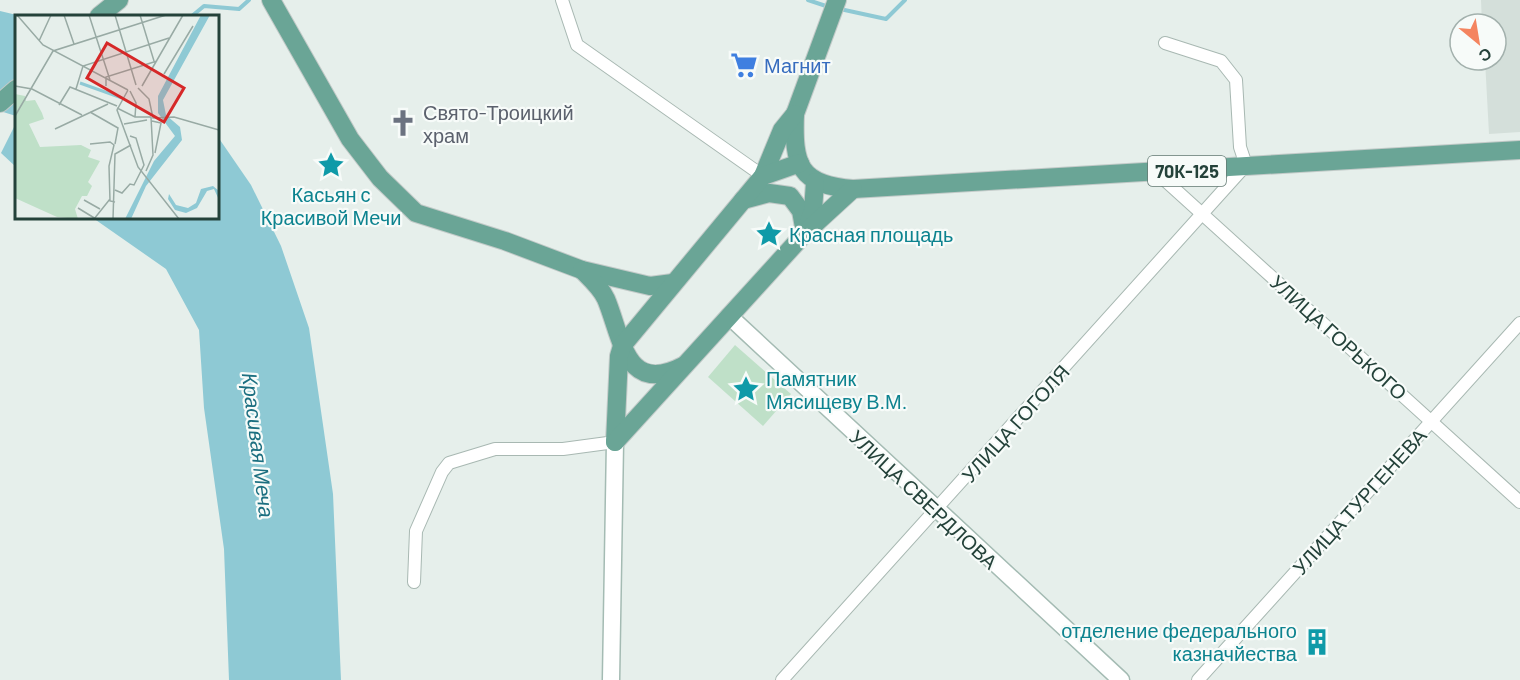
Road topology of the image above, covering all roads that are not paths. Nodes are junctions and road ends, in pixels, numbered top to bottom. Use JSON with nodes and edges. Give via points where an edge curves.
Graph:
{"nodes":[{"id":1,"x":119,"y":0,"type":"edge"},
{"id":2,"x":271,"y":0,"type":"edge"},
{"id":3,"x":562,"y":0,"type":"edge"},
{"id":4,"x":837,"y":0,"type":"edge"},
{"id":5,"x":100,"y":15,"type":"edge"},
{"id":6,"x":1165,"y":43,"type":"dead end"},
{"id":7,"x":15,"y":90,"type":"edge"},
{"id":8,"x":0,"y":103,"type":"edge"},
{"id":9,"x":796,"y":112,"type":"junction"},
{"id":10,"x":1520,"y":150,"type":"edge"},
{"id":11,"x":800,"y":163,"type":"junction"},
{"id":12,"x":1246,"y":165,"type":"junction"},
{"id":13,"x":1157,"y":173,"type":"junction"},
{"id":14,"x":763,"y":176,"type":"junction"},
{"id":15,"x":815,"y":182,"type":"junction"},
{"id":16,"x":854,"y":189,"type":"junction"},
{"id":17,"x":743,"y":200,"type":"junction"},
{"id":18,"x":1204,"y":214,"type":"junction"},
{"id":19,"x":805,"y":233,"type":"junction"},
{"id":20,"x":582,"y":270,"type":"junction"},
{"id":21,"x":673,"y":284,"type":"junction"},
{"id":22,"x":729,"y":316,"type":"junction"},
{"id":23,"x":1520,"y":323,"type":"edge"},
{"id":24,"x":622,"y":346,"type":"junction"},
{"id":25,"x":686,"y":364,"type":"junction"},
{"id":26,"x":1431,"y":421,"type":"junction"},
{"id":27,"x":615,"y":442,"type":"junction"},
{"id":28,"x":1520,"y":502,"type":"edge"},
{"id":29,"x":936,"y":511,"type":"junction"},
{"id":30,"x":414,"y":582,"type":"dead end"},
{"id":31,"x":611,"y":680,"type":"edge"},
{"id":32,"x":782,"y":680,"type":"edge"},
{"id":33,"x":1121,"y":680,"type":"edge"},
{"id":34,"x":1198,"y":680,"type":"edge"}],
"edges":[{"from":1,"to":5,"type":"main road"},
{"from":2,"to":20,"type":"main road","via":[[350,139],[380,178],[416,213]]},
{"from":3,"to":14,"type":"street","via":[[577,45]]},
{"from":4,"to":9,"type":"main road"},
{"from":6,"to":12,"type":"street","via":[[1221,61],[1236,80],[1240,147]]},
{"from":7,"to":8,"type":"main road"},
{"from":9,"to":11,"type":"main road"},
{"from":9,"to":14,"type":"main road","via":[[782,130]]},
{"from":10,"to":12,"type":"main road","number":"70К-125"},
{"from":11,"to":14,"type":"main road"},
{"from":11,"to":15,"type":"main road"},
{"from":12,"to":13,"type":"main road","number":"70К-125"},
{"from":12,"to":18,"type":"street","name":"УЛИЦА ГОГОЛЯ"},
{"from":13,"to":16,"type":"main road","number":"70К-125"},
{"from":13,"to":18,"type":"street","name":"УЛИЦА ГОРЬКОГО"},
{"from":14,"to":17,"type":"main road"},
{"from":15,"to":16,"type":"main road"},
{"from":15,"to":19,"type":"main road","via":[[813,211]]},
{"from":16,"to":19,"type":"main road"},
{"from":17,"to":19,"type":"main road","via":[[769,193],[790,196],[801,211]]},
{"from":17,"to":21,"type":"main road"},
{"from":18,"to":26,"type":"street","name":"УЛИЦА ГОРЬКОГО"},
{"from":18,"to":29,"type":"street","name":"УЛИЦА ГОГОЛЯ"},
{"from":19,"to":22,"type":"main road"},
{"from":20,"to":21,"type":"main road","via":[[650,286]]},
{"from":20,"to":24,"type":"main road","via":[[605,298]]},
{"from":21,"to":24,"type":"main road"},
{"from":22,"to":25,"type":"main road"},
{"from":22,"to":29,"type":"main road","name":"УЛИЦА СВЕРДЛОВА"},
{"from":23,"to":26,"type":"street","name":"УЛИЦА ТУРГЕНЕВА"},
{"from":24,"to":25,"type":"main road","via":[[634,367],[652,375]]},
{"from":24,"to":27,"type":"main road"},
{"from":25,"to":27,"type":"main road"},
{"from":26,"to":28,"type":"street","name":"УЛИЦА ГОРЬКОГО"},
{"from":26,"to":34,"type":"street","name":"УЛИЦА ТУРГЕНЕВА"},
{"from":27,"to":30,"type":"street","via":[[563,449],[495,449],[449,463],[416,531]]},
{"from":27,"to":31,"type":"main road"},
{"from":29,"to":32,"type":"street","name":"УЛИЦА ГОГОЛЯ"},
{"from":29,"to":33,"type":"main road","name":"УЛИЦА СВЕРДЛОВА"}]}
